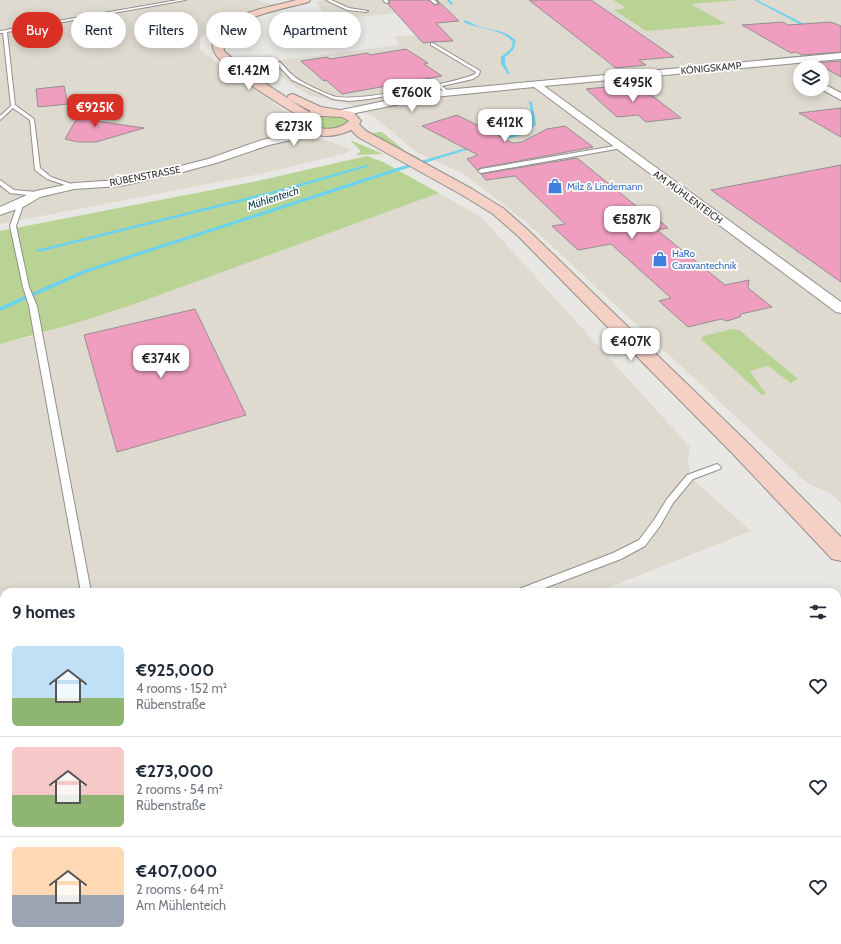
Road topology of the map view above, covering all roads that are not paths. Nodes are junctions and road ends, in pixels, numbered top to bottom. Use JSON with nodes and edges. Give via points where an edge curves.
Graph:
{"nodes":[{"id":1,"x":175,"y":0,"type":"edge"},
{"id":2,"x":184,"y":0,"type":"edge"},
{"id":3,"x":306,"y":0,"type":"edge"},
{"id":4,"x":328,"y":0,"type":"edge"},
{"id":5,"x":432,"y":0,"type":"edge"},
{"id":6,"x":436,"y":3,"type":"dead end"},
{"id":7,"x":169,"y":4,"type":"junction"},
{"id":8,"x":366,"y":11,"type":"dead end"},
{"id":9,"x":261,"y":14,"type":"edge"},
{"id":10,"x":2,"y":32,"type":"edge"},
{"id":11,"x":432,"y":44,"type":"dead end"},
{"id":12,"x":217,"y":48,"type":"edge"},
{"id":13,"x":219,"y":48,"type":"edge"},
{"id":14,"x":841,"y":56,"type":"edge"},
{"id":15,"x":780,"y":62,"type":"junction"},
{"id":16,"x":278,"y":63,"type":"dead end"},
{"id":17,"x":793,"y":68,"type":"edge"},
{"id":18,"x":535,"y":84,"type":"junction"},
{"id":19,"x":439,"y":85,"type":"junction"},
{"id":20,"x":829,"y":90,"type":"edge"},
{"id":21,"x":462,"y":91,"type":"junction"},
{"id":22,"x":447,"y":92,"type":"junction"},
{"id":23,"x":841,"y":97,"type":"edge"},
{"id":24,"x":13,"y":106,"type":"junction"},
{"id":25,"x":326,"y":112,"type":"junction"},
{"id":26,"x":341,"y":113,"type":"junction"},
{"id":27,"x":0,"y":119,"type":"edge"},
{"id":28,"x":305,"y":120,"type":"junction"},
{"id":29,"x":354,"y":123,"type":"junction"},
{"id":30,"x":318,"y":131,"type":"junction"},
{"id":31,"x":334,"y":132,"type":"junction"},
{"id":32,"x":266,"y":142,"type":"junction"},
{"id":33,"x":620,"y":147,"type":"junction"},
{"id":34,"x":405,"y":159,"type":"junction"},
{"id":35,"x":481,"y":171,"type":"dead end"},
{"id":36,"x":0,"y":182,"type":"edge"},
{"id":37,"x":74,"y":186,"type":"junction"},
{"id":38,"x":36,"y":194,"type":"junction"},
{"id":39,"x":20,"y":204,"type":"junction"},
{"id":40,"x":0,"y":211,"type":"edge"},
{"id":41,"x":841,"y":309,"type":"edge"},
{"id":42,"x":717,"y":467,"type":"dead end"},
{"id":43,"x":841,"y":552,"type":"edge"},
{"id":44,"x":85,"y":588,"type":"edge"},
{"id":45,"x":534,"y":588,"type":"edge"}],
"edges":[{"from":1,"to":7,"type":"lane"},
{"from":2,"to":7,"type":"lane"},
{"from":3,"to":9,"type":"main road"},
{"from":4,"to":8,"type":"lane","via":[[348,9]]},
{"from":5,"to":6,"type":"lane"},
{"from":7,"to":10,"type":"lane"},
{"from":10,"to":24,"type":"lane"},
{"from":11,"to":19,"type":"lane","via":[[478,72],[471,78]]},
{"from":12,"to":28,"type":"main road","via":[[220,54],[232,64],[303,113]]},
{"from":13,"to":25,"type":"main road","via":[[300,102]]},
{"from":14,"to":15,"type":"street","name":"KÖNIGSKAMP"},
{"from":15,"to":17,"type":"street"},
{"from":15,"to":18,"type":"street","name":"KÖNIGSKAMP"},
{"from":16,"to":19,"type":"lane","via":[[294,78],[333,98],[369,98]]},
{"from":18,"to":21,"type":"street","name":"KÖNIGSKAMP"},
{"from":18,"to":33,"type":"street","name":"AM MÜHLENTEICH"},
{"from":19,"to":22,"type":"lane"},
{"from":20,"to":23,"type":"street"},
{"from":21,"to":22,"type":"street","name":"KÖNIGSKAMP"},
{"from":21,"to":29,"type":"street","name":"KÖNIGSKAMP","via":[[369,113]]},
{"from":22,"to":26,"type":"street","name":"KÖNIGSKAMP"},
{"from":24,"to":27,"type":"lane"},
{"from":24,"to":37,"type":"lane","via":[[32,119],[38,169],[49,178]]},
{"from":25,"to":26,"type":"main road"},
{"from":25,"to":28,"type":"main road"},
{"from":26,"to":29,"type":"main road","via":[[353,118]]},
{"from":28,"to":30,"type":"main road","via":[[308,128]]},
{"from":28,"to":32,"type":"street","name":"RÜBENSTRASSE"},
{"from":29,"to":31,"type":"main road"},
{"from":29,"to":34,"type":"main road","via":[[362,134]]},
{"from":30,"to":31,"type":"main road"},
{"from":30,"to":32,"type":"street","name":"RÜBENSTRASSE"},
{"from":31,"to":34,"type":"main road"},
{"from":32,"to":37,"type":"street","name":"RÜBENSTRASSE","via":[[212,162],[175,171],[120,182]]},
{"from":33,"to":35,"type":"lane"},
{"from":33,"to":41,"type":"street","name":"AM MÜHLENTEICH"},
{"from":34,"to":43,"type":"main road","via":[[498,211],[523,233]]},
{"from":36,"to":38,"type":"lane","via":[[12,192]]},
{"from":37,"to":38,"type":"street","name":"RÜBENSTRASSE"},
{"from":38,"to":39,"type":"street","name":"RÜBENSTRASSE"},
{"from":39,"to":40,"type":"street","name":"RÜBENSTRASSE"},
{"from":39,"to":44,"type":"lane","via":[[13,226],[26,287],[33,306]]},
{"from":42,"to":45,"type":"lane","via":[[690,477],[642,542],[618,556]]}]}
